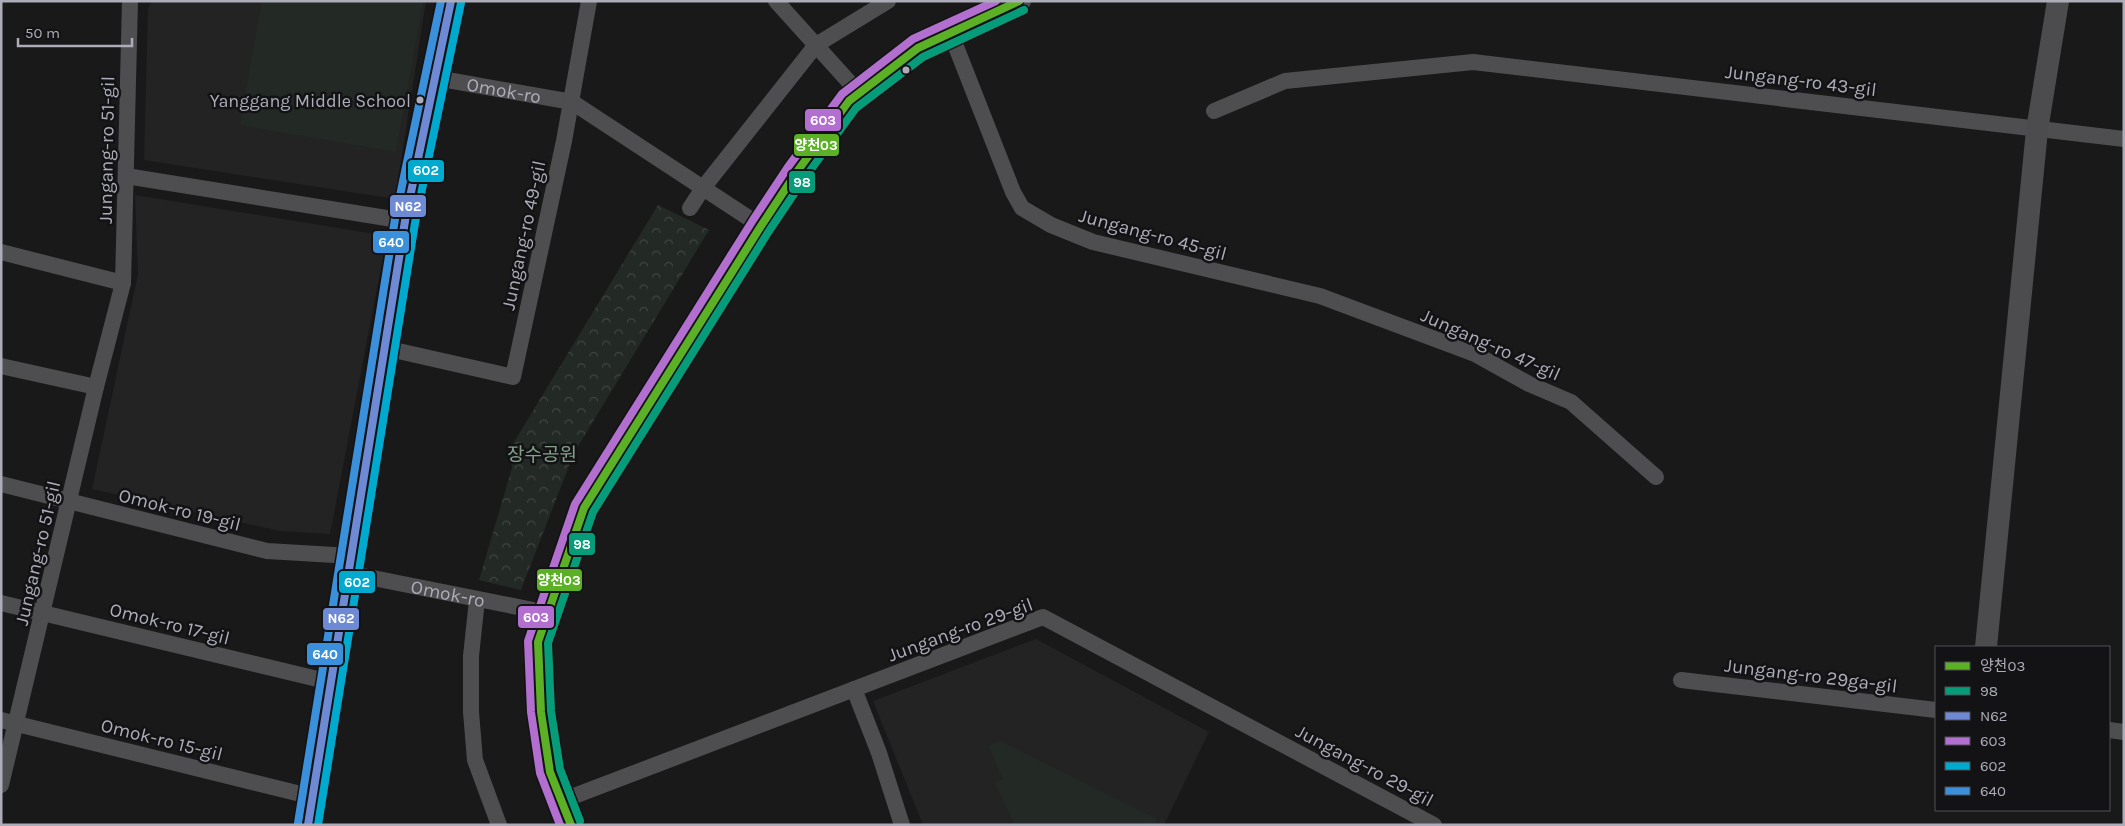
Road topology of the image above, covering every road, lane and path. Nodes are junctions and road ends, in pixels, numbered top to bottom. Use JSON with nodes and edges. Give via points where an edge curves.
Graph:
{"nodes":[{"id":1,"x":130,"y":1,"type":"edge"},
{"id":2,"x":451,"y":1,"type":"edge"},
{"id":3,"x":589,"y":1,"type":"edge"},
{"id":4,"x":776,"y":1,"type":"edge"},
{"id":5,"x":888,"y":1,"type":"edge"},
{"id":6,"x":1020,"y":1,"type":"edge"},
{"id":7,"x":2058,"y":1,"type":"edge"},
{"id":8,"x":951,"y":34,"type":"junction"},
{"id":9,"x":816,"y":45,"type":"junction"},
{"id":10,"x":436,"y":78,"type":"junction"},
{"id":11,"x":860,"y":93,"type":"junction"},
{"id":12,"x":572,"y":102,"type":"junction"},
{"id":13,"x":1214,"y":111,"type":"dead end"},
{"id":14,"x":2037,"y":130,"type":"junction"},
{"id":15,"x":2124,"y":139,"type":"edge"},
{"id":16,"x":126,"y":176,"type":"junction"},
{"id":17,"x":703,"y":188,"type":"junction"},
{"id":18,"x":690,"y":208,"type":"dead end"},
{"id":19,"x":405,"y":221,"type":"junction"},
{"id":20,"x":762,"y":226,"type":"junction"},
{"id":21,"x":1,"y":252,"type":"edge"},
{"id":22,"x":123,"y":283,"type":"junction"},
{"id":23,"x":1288,"y":288,"type":"joint"},
{"id":24,"x":385,"y":348,"type":"junction"},
{"id":25,"x":1,"y":366,"type":"edge"},
{"id":26,"x":96,"y":387,"type":"junction"},
{"id":27,"x":1656,"y":477,"type":"dead end"},
{"id":28,"x":1,"y":484,"type":"edge"},
{"id":29,"x":70,"y":502,"type":"junction"},
{"id":30,"x":350,"y":564,"type":"junction"},
{"id":31,"x":477,"y":600,"type":"junction"},
{"id":32,"x":1,"y":602,"type":"edge"},
{"id":33,"x":44,"y":613,"type":"junction"},
{"id":34,"x":548,"y":613,"type":"junction"},
{"id":35,"x":1986,"y":646,"type":"edge"},
{"id":36,"x":1680,"y":680,"type":"dead end"},
{"id":37,"x":330,"y":682,"type":"junction"},
{"id":38,"x":854,"y":689,"type":"junction"},
{"id":39,"x":1935,"y":710,"type":"edge"},
{"id":40,"x":9,"y":722,"type":"edge"},
{"id":41,"x":2110,"y":730,"type":"edge"},
{"id":42,"x":2124,"y":732,"type":"edge"},
{"id":43,"x":1,"y":786,"type":"edge"},
{"id":44,"x":313,"y":797,"type":"junction"},
{"id":45,"x":561,"y":800,"type":"junction"},
{"id":46,"x":308,"y":825,"type":"edge"},
{"id":47,"x":498,"y":825,"type":"edge"},
{"id":48,"x":571,"y":825,"type":"edge"},
{"id":49,"x":902,"y":825,"type":"edge"},
{"id":50,"x":1434,"y":825,"type":"edge"}],
"edges":[{"from":1,"to":16,"type":"street","name":"Jungang-ro 51-gil"},
{"from":2,"to":10,"type":"main road"},
{"from":3,"to":12,"type":"street","name":"Jungang-ro 49-gil"},
{"from":4,"to":9,"type":"street"},
{"from":5,"to":9,"type":"street"},
{"from":6,"to":8,"type":"main road"},
{"from":7,"to":14,"type":"main road"},
{"from":8,"to":11,"type":"main road","via":[[918,48]]},
{"from":8,"to":23,"type":"street","name":"Jungang-ro 45-gil","via":[[1022,208],[1051,226],[1093,242]]},
{"from":9,"to":11,"type":"street"},
{"from":9,"to":17,"type":"street"},
{"from":10,"to":12,"type":"street","name":"Omok-ro"},
{"from":10,"to":19,"type":"main road"},
{"from":11,"to":20,"type":"main road","via":[[849,100]]},
{"from":12,"to":17,"type":"street"},
{"from":12,"to":24,"type":"street","name":"Jungang-ro 49-gil","via":[[514,377]]},
{"from":13,"to":14,"type":"street","name":"Jungang-ro 43-gil","via":[[1285,81],[1473,62]]},
{"from":14,"to":15,"type":"street","name":"Jungang-ro 43-gil"},
{"from":14,"to":35,"type":"main road"},
{"from":16,"to":19,"type":"street"},
{"from":16,"to":22,"type":"street","name":"Jungang-ro 51-gil"},
{"from":17,"to":18,"type":"street"},
{"from":17,"to":20,"type":"street"},
{"from":19,"to":24,"type":"main road"},
{"from":20,"to":34,"type":"main road","via":[[584,508]]},
{"from":21,"to":22,"type":"street"},
{"from":22,"to":26,"type":"street","name":"Jungang-ro 51-gil"},
{"from":23,"to":27,"type":"street","name":"Jungang-ro 47-gil","via":[[1320,296],[1475,354],[1571,402]]},
{"from":24,"to":30,"type":"main road"},
{"from":25,"to":26,"type":"street"},
{"from":26,"to":29,"type":"street","name":"Jungang-ro 51-gil"},
{"from":28,"to":29,"type":"street","name":"Omok-ro 19-gil"},
{"from":29,"to":30,"type":"street","name":"Omok-ro 19-gil","via":[[267,551]]},
{"from":29,"to":33,"type":"street","name":"Jungang-ro 51-gil"},
{"from":30,"to":31,"type":"street","name":"Omok-ro"},
{"from":30,"to":37,"type":"main road"},
{"from":31,"to":34,"type":"street","name":"Omok-ro"},
{"from":31,"to":47,"type":"street","via":[[471,656],[475,760]]},
{"from":32,"to":33,"type":"street","name":"Omok-ro 17-gil"},
{"from":33,"to":37,"type":"street","name":"Omok-ro 17-gil"},
{"from":33,"to":40,"type":"street","name":"Jungang-ro 51-gil"},
{"from":34,"to":45,"type":"main road","via":[[538,642],[540,712],[550,772]]},
{"from":36,"to":39,"type":"street","name":"Jungang-ro 29ga-gil"},
{"from":37,"to":44,"type":"main road"},
{"from":38,"to":45,"type":"street","name":"Jungang-ro 29-gil"},
{"from":38,"to":49,"type":"street"},
{"from":38,"to":50,"type":"street","name":"Jungang-ro 29-gil","via":[[1043,617]]},
{"from":40,"to":43,"type":"street","name":"Jungang-ro 51-gil"},
{"from":40,"to":44,"type":"street","name":"Omok-ro 15-gil"},
{"from":41,"to":42,"type":"street"},
{"from":44,"to":46,"type":"main road"},
{"from":45,"to":48,"type":"main road"}]}
